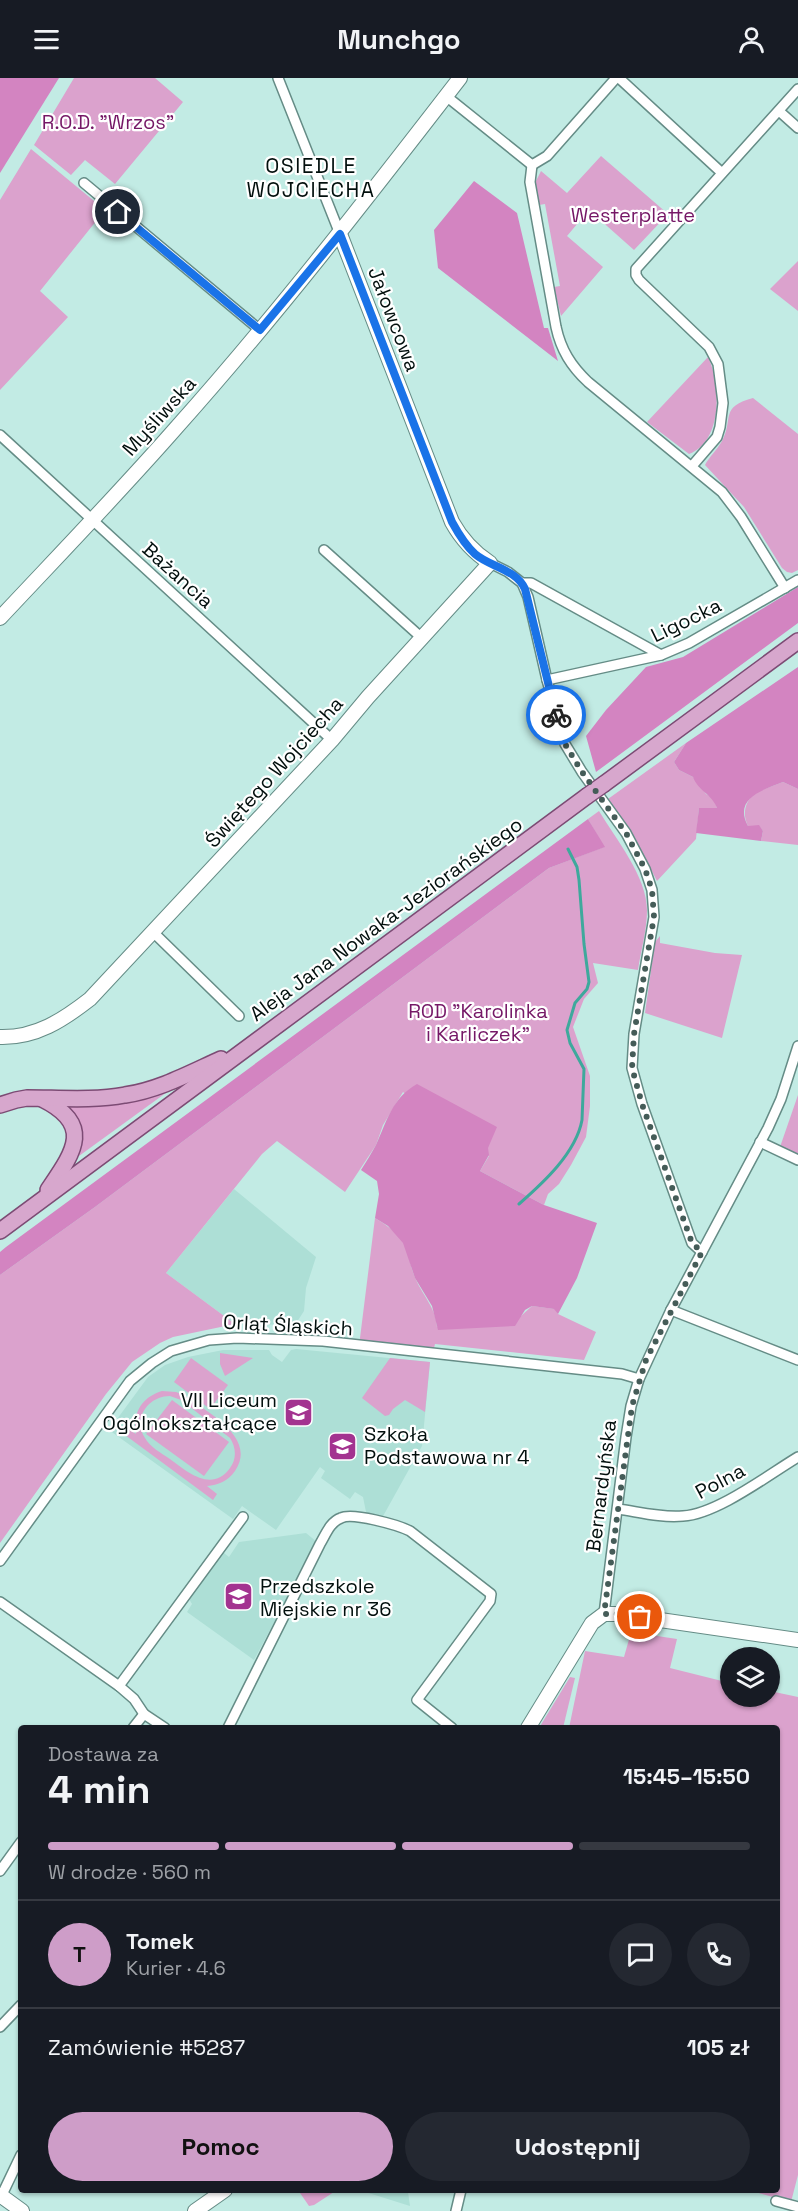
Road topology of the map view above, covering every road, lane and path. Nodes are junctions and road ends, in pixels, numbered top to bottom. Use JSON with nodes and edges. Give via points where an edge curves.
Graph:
{"nodes":[{"id":1,"x":278,"y":78,"type":"edge"},
{"id":2,"x":460,"y":78,"type":"edge"},
{"id":3,"x":617,"y":78,"type":"edge"},
{"id":4,"x":798,"y":89,"type":"edge"},
{"id":5,"x":446,"y":96,"type":"junction"},
{"id":6,"x":779,"y":111,"type":"junction"},
{"id":7,"x":798,"y":128,"type":"edge"},
{"id":8,"x":532,"y":165,"type":"junction"},
{"id":9,"x":722,"y":172,"type":"junction"},
{"id":10,"x":84,"y":183,"type":"dead end"},
{"id":11,"x":340,"y":234,"type":"junction"},
{"id":12,"x":260,"y":330,"type":"junction"},
{"id":13,"x":0,"y":435,"type":"edge"},
{"id":14,"x":692,"y":466,"type":"junction"},
{"id":15,"x":91,"y":520,"type":"junction"},
{"id":16,"x":324,"y":550,"type":"dead end"},
{"id":17,"x":490,"y":563,"type":"junction"},
{"id":18,"x":798,"y":580,"type":"edge"},
{"id":19,"x":522,"y":583,"type":"junction"},
{"id":20,"x":785,"y":588,"type":"junction"},
{"id":21,"x":0,"y":618,"type":"edge"},
{"id":22,"x":423,"y":639,"type":"junction"},
{"id":23,"x":798,"y":641,"type":"edge"},
{"id":24,"x":661,"y":655,"type":"junction"},
{"id":25,"x":547,"y":680,"type":"junction"},
{"id":26,"x":332,"y":740,"type":"junction"},
{"id":27,"x":153,"y":932,"type":"junction"},
{"id":28,"x":239,"y":1016,"type":"dead end"},
{"id":29,"x":0,"y":1037,"type":"edge"},
{"id":30,"x":248,"y":1046,"type":"junction"},
{"id":31,"x":798,"y":1046,"type":"edge"},
{"id":32,"x":39,"y":1098,"type":"junction"},
{"id":33,"x":0,"y":1106,"type":"edge"},
{"id":34,"x":760,"y":1142,"type":"junction"},
{"id":35,"x":798,"y":1160,"type":"edge"},
{"id":36,"x":41,"y":1200,"type":"junction"},
{"id":37,"x":0,"y":1231,"type":"edge"},
{"id":38,"x":702,"y":1252,"type":"junction"},
{"id":39,"x":671,"y":1310,"type":"junction"},
{"id":40,"x":798,"y":1360,"type":"edge"},
{"id":41,"x":639,"y":1379,"type":"junction"},
{"id":42,"x":798,"y":1457,"type":"edge"},
{"id":43,"x":618,"y":1509,"type":"junction"},
{"id":44,"x":243,"y":1517,"type":"dead end"},
{"id":45,"x":0,"y":1562,"type":"edge"},
{"id":46,"x":0,"y":1602,"type":"edge"},
{"id":47,"x":604,"y":1614,"type":"junction"},
{"id":48,"x":798,"y":1640,"type":"edge"},
{"id":49,"x":119,"y":1686,"type":"junction"},
{"id":50,"x":144,"y":1714,"type":"junction"},
{"id":51,"x":135,"y":1725,"type":"edge"},
{"id":52,"x":160,"y":1725,"type":"edge"},
{"id":53,"x":230,"y":1725,"type":"edge"},
{"id":54,"x":448,"y":1725,"type":"edge"},
{"id":55,"x":530,"y":1725,"type":"edge"},
{"id":56,"x":18,"y":1846,"type":"edge"},
{"id":57,"x":0,"y":1872,"type":"edge"},
{"id":58,"x":18,"y":2008,"type":"edge"},
{"id":59,"x":0,"y":2027,"type":"edge"},
{"id":60,"x":18,"y":2161,"type":"edge"},
{"id":61,"x":221,"y":2193,"type":"edge"},
{"id":62,"x":460,"y":2193,"type":"edge"},
{"id":63,"x":1,"y":2197,"type":"edge"},
{"id":64,"x":776,"y":2201,"type":"dead end"},
{"id":65,"x":798,"y":2207,"type":"edge"},
{"id":66,"x":22,"y":2211,"type":"edge"},
{"id":67,"x":195,"y":2211,"type":"edge"},
{"id":68,"x":456,"y":2211,"type":"edge"}],
"edges":[{"from":1,"to":11,"type":"street","name":"Jałowcowa"},
{"from":2,"to":5,"type":"street","name":"Myśliwska"},
{"from":3,"to":8,"type":"street","via":[[547,156]]},
{"from":3,"to":9,"type":"street"},
{"from":4,"to":6,"type":"street"},
{"from":5,"to":8,"type":"street"},
{"from":5,"to":11,"type":"street","name":"Myśliwska"},
{"from":6,"to":7,"type":"street"},
{"from":6,"to":9,"type":"street"},
{"from":8,"to":14,"type":"street","via":[[530,182],[562,349],[588,382]]},
{"from":9,"to":14,"type":"street","via":[[636,269],[639,280],[709,347],[718,364],[723,403],[720,428]]},
{"from":10,"to":12,"type":"street"},
{"from":11,"to":12,"type":"street","name":"Myśliwska"},
{"from":11,"to":17,"type":"street","name":"Jałowcowa","via":[[452,522],[475,554]]},
{"from":12,"to":15,"type":"street","name":"Myśliwska"},
{"from":13,"to":15,"type":"street","name":"Bażancia"},
{"from":14,"to":20,"type":"street","via":[[732,504]]},
{"from":15,"to":21,"type":"street","name":"Myśliwska"},
{"from":15,"to":26,"type":"street","name":"Bażancia"},
{"from":16,"to":22,"type":"street"},
{"from":17,"to":19,"type":"street"},
{"from":17,"to":22,"type":"street","name":"Świętego Wojciecha"},
{"from":18,"to":20,"type":"street","name":"Ligocka"},
{"from":19,"to":24,"type":"street","via":[[531,583]]},
{"from":19,"to":25,"type":"street"},
{"from":20,"to":24,"type":"street","name":"Ligocka"},
{"from":22,"to":26,"type":"street","name":"Świętego Wojciecha"},
{"from":23,"to":30,"type":"main road","name":"Aleja Jana Nowaka-Jeziorańskiego","bridge":true},
{"from":24,"to":25,"type":"street","name":"Ligocka"},
{"from":25,"to":38,"type":"street","via":[[565,744],[626,833],[652,890],[654,917],[632,1068],[692,1243]]},
{"from":26,"to":27,"type":"street","name":"Świętego Wojciecha"},
{"from":27,"to":28,"type":"street"},
{"from":27,"to":29,"type":"street","name":"Świętego Wojciecha","via":[[70,1015],[48,1028]]},
{"from":30,"to":32,"type":"main road","via":[[135,1093],[107,1098]]},
{"from":30,"to":36,"type":"main road","name":"Aleja Jana Nowaka-Jeziorańskiego"},
{"from":31,"to":34,"type":"street","name":"Bernardyńska","via":[[781,1099]]},
{"from":32,"to":33,"type":"main road"},
{"from":32,"to":36,"type":"main road","via":[[60,1108],[74,1130],[68,1161]]},
{"from":34,"to":35,"type":"street"},
{"from":34,"to":38,"type":"street","name":"Bernardyńska"},
{"from":36,"to":37,"type":"main road","name":"Aleja Jana Nowaka-Jeziorańskiego"},
{"from":38,"to":39,"type":"street","name":"Bernardyńska"},
{"from":39,"to":40,"type":"street"},
{"from":39,"to":41,"type":"street","name":"Bernardyńska"},
{"from":41,"to":43,"type":"street","name":"Bernardyńska","via":[[626,1437]]},
{"from":41,"to":45,"type":"street","name":"Orląt Śląskich","via":[[323,1341],[237,1338],[194,1343],[171,1351],[130,1381]]},
{"from":42,"to":43,"type":"street","name":"Polna","via":[[697,1514]]},
{"from":43,"to":47,"type":"street","name":"Bernardyńska"},
{"from":44,"to":49,"type":"street"},
{"from":46,"to":49,"type":"street"},
{"from":47,"to":48,"type":"street"},
{"from":47,"to":55,"type":"street","via":[[592,1623]]},
{"from":49,"to":50,"type":"street"},
{"from":50,"to":51,"type":"street"},
{"from":50,"to":52,"type":"street"},
{"from":53,"to":54,"type":"street","via":[[320,1544],[332,1523],[349,1515],[410,1531],[491,1594],[490,1601],[417,1700]]},
{"from":56,"to":57,"type":"street"},
{"from":58,"to":59,"type":"street"},
{"from":60,"to":63,"type":"street"},
{"from":61,"to":67,"type":"street"},
{"from":62,"to":68,"type":"street"},
{"from":63,"to":66,"type":"street"},
{"from":64,"to":65,"type":"street"}]}
